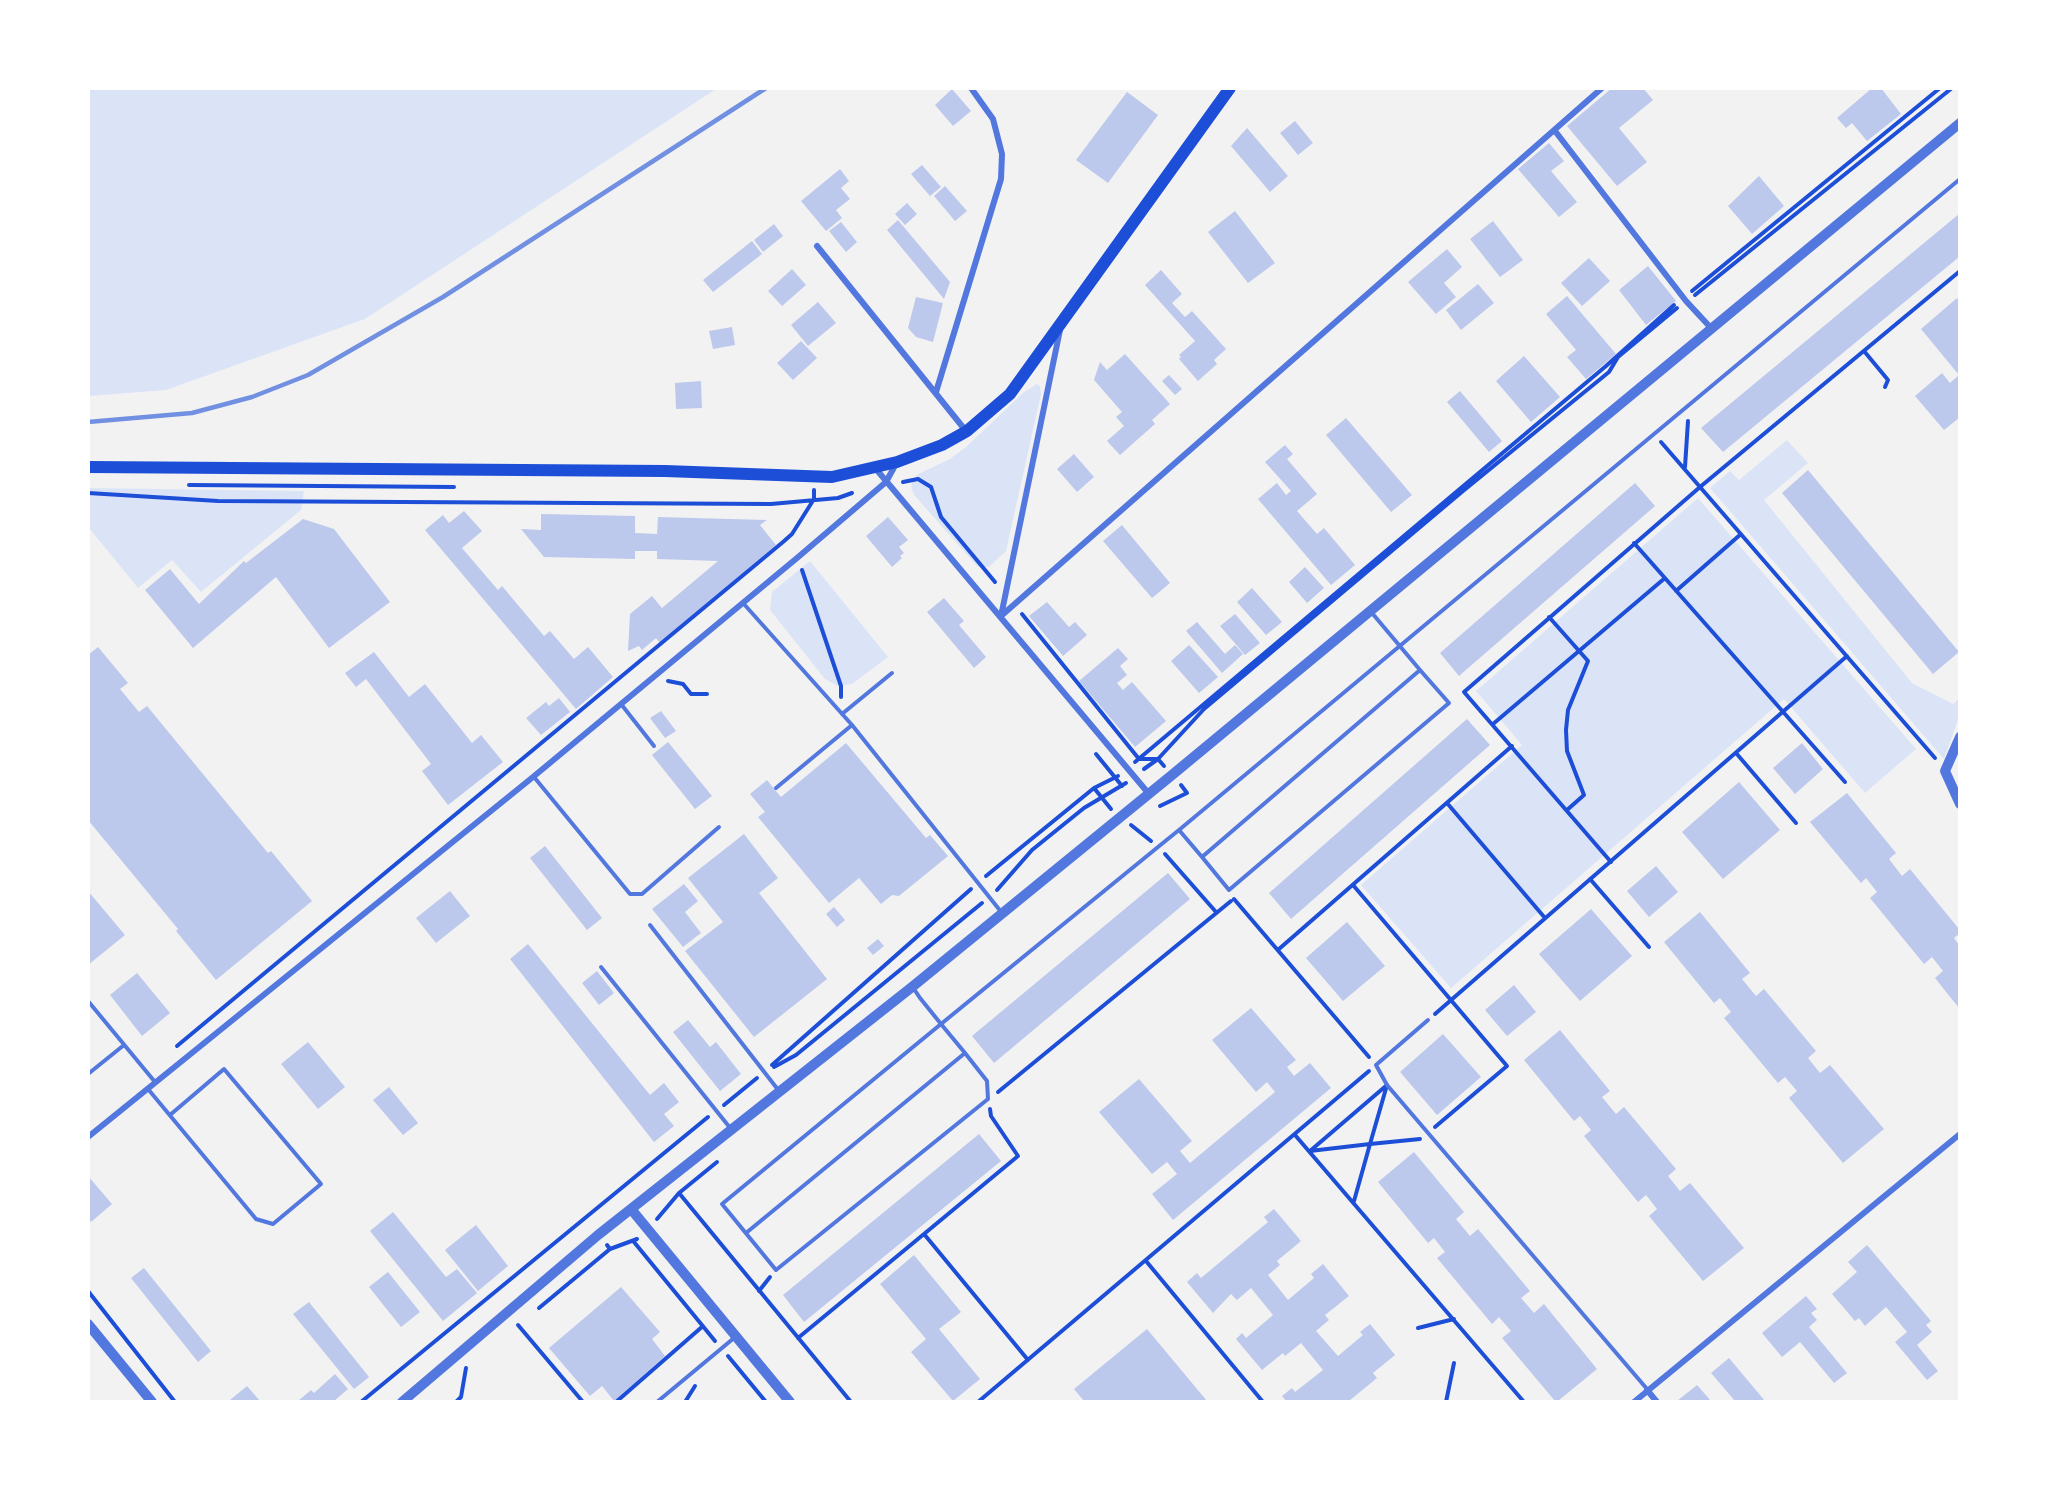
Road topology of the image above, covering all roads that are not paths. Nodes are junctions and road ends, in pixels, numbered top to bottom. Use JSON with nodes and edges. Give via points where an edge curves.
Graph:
{"nodes":[{"id":1,"x":971,"y":88,"type":"edge"},
{"id":2,"x":1230,"y":88,"type":"edge"},
{"id":3,"x":1602,"y":88,"type":"edge"},
{"id":4,"x":1959,"y":123,"type":"edge"},
{"id":5,"x":1555,"y":132,"type":"junction"},
{"id":6,"x":1959,"y":179,"type":"edge"},
{"id":7,"x":817,"y":246,"type":"dead end"},
{"id":8,"x":1061,"y":327,"type":"junction"},
{"id":9,"x":1711,"y":328,"type":"junction"},
{"id":10,"x":936,"y":392,"type":"junction"},
{"id":11,"x":967,"y":431,"type":"junction"},
{"id":12,"x":897,"y":462,"type":"junction"},
{"id":13,"x":88,"y":467,"type":"edge"},
{"id":14,"x":876,"y":469,"type":"junction"},
{"id":15,"x":886,"y":482,"type":"junction"},
{"id":16,"x":743,"y":603,"type":"junction"},
{"id":17,"x":1369,"y":610,"type":"junction"},
{"id":18,"x":1001,"y":616,"type":"junction"},
{"id":19,"x":1399,"y":645,"type":"junction"},
{"id":20,"x":1420,"y":670,"type":"junction"},
{"id":21,"x":892,"y":673,"type":"dead end"},
{"id":22,"x":621,"y":704,"type":"junction"},
{"id":23,"x":842,"y":714,"type":"junction"},
{"id":24,"x":852,"y":724,"type":"junction"},
{"id":25,"x":1959,"y":737,"type":"edge"},
{"id":26,"x":654,"y":746,"type":"dead end"},
{"id":27,"x":533,"y":777,"type":"junction"},
{"id":28,"x":776,"y":788,"type":"dead end"},
{"id":29,"x":1149,"y":794,"type":"junction"},
{"id":30,"x":1959,"y":803,"type":"edge"},
{"id":31,"x":719,"y":827,"type":"dead end"},
{"id":32,"x":1179,"y":830,"type":"junction"},
{"id":33,"x":1202,"y":857,"type":"junction"},
{"id":34,"x":1003,"y":914,"type":"junction"},
{"id":35,"x":650,"y":925,"type":"dead end"},
{"id":36,"x":601,"y":967,"type":"dead end"},
{"id":37,"x":912,"y":987,"type":"junction"},
{"id":38,"x":88,"y":1001,"type":"edge"},
{"id":39,"x":1428,"y":1020,"type":"road end"},
{"id":40,"x":941,"y":1024,"type":"junction"},
{"id":41,"x":124,"y":1045,"type":"junction"},
{"id":42,"x":965,"y":1053,"type":"junction"},
{"id":43,"x":88,"y":1074,"type":"edge"},
{"id":44,"x":155,"y":1082,"type":"junction"},
{"id":45,"x":147,"y":1088,"type":"junction"},
{"id":46,"x":779,"y":1092,"type":"junction"},
{"id":47,"x":170,"y":1115,"type":"junction"},
{"id":48,"x":732,"y":1129,"type":"junction"},
{"id":49,"x":1959,"y":1134,"type":"edge"},
{"id":50,"x":88,"y":1137,"type":"edge"},
{"id":51,"x":631,"y":1209,"type":"junction"},
{"id":52,"x":746,"y":1233,"type":"junction"},
{"id":53,"x":88,"y":1324,"type":"edge"},
{"id":54,"x":737,"y":1336,"type":"junction"},
{"id":55,"x":1647,"y":1390,"type":"junction"},
{"id":56,"x":152,"y":1401,"type":"edge"},
{"id":57,"x":402,"y":1401,"type":"edge"},
{"id":58,"x":657,"y":1401,"type":"edge"},
{"id":59,"x":790,"y":1401,"type":"edge"},
{"id":60,"x":1634,"y":1401,"type":"edge"},
{"id":61,"x":1657,"y":1401,"type":"edge"}],
"edges":[{"from":1,"to":10,"type":"street","via":[[993,119],[1002,154],[1001,179]]},
{"from":2,"to":8,"type":"main road"},
{"from":3,"to":5,"type":"street"},
{"from":4,"to":9,"type":"street"},
{"from":5,"to":9,"type":"street"},
{"from":5,"to":18,"type":"street"},
{"from":6,"to":19,"type":"lane"},
{"from":7,"to":10,"type":"street"},
{"from":8,"to":11,"type":"main road","via":[[1010,394]]},
{"from":8,"to":18,"type":"street"},
{"from":9,"to":17,"type":"street"},
{"from":10,"to":11,"type":"street"},
{"from":11,"to":12,"type":"main road"},
{"from":12,"to":14,"type":"main road"},
{"from":12,"to":15,"type":"street"},
{"from":13,"to":14,"type":"main road","via":[[654,471],[832,477]]},
{"from":14,"to":15,"type":"street"},
{"from":15,"to":16,"type":"street"},
{"from":15,"to":18,"type":"street"},
{"from":16,"to":22,"type":"street"},
{"from":16,"to":23,"type":"lane"},
{"from":17,"to":19,"type":"lane"},
{"from":17,"to":29,"type":"street"},
{"from":18,"to":29,"type":"street"},
{"from":19,"to":20,"type":"lane"},
{"from":19,"to":32,"type":"lane"},
{"from":20,"to":33,"type":"lane"},
{"from":20,"to":33,"type":"lane","via":[[1449,703],[1229,890]]},
{"from":21,"to":23,"type":"lane"},
{"from":22,"to":26,"type":"lane"},
{"from":22,"to":27,"type":"street"},
{"from":23,"to":24,"type":"lane"},
{"from":24,"to":28,"type":"lane"},
{"from":24,"to":34,"type":"lane"},
{"from":25,"to":30,"type":"street","via":[[1945,771]]},
{"from":27,"to":31,"type":"lane","via":[[630,894],[642,894]]},
{"from":27,"to":44,"type":"street"},
{"from":29,"to":34,"type":"street"},
{"from":32,"to":33,"type":"lane"},
{"from":32,"to":40,"type":"lane"},
{"from":34,"to":37,"type":"street"},
{"from":35,"to":46,"type":"lane"},
{"from":36,"to":48,"type":"lane"},
{"from":37,"to":40,"type":"lane"},
{"from":37,"to":46,"type":"street"},
{"from":38,"to":41,"type":"lane"},
{"from":39,"to":55,"type":"lane","via":[[1376,1065],[1428,1133]]},
{"from":40,"to":42,"type":"lane"},
{"from":40,"to":52,"type":"lane","via":[[722,1204]]},
{"from":41,"to":43,"type":"lane"},
{"from":41,"to":44,"type":"lane"},
{"from":42,"to":52,"type":"lane"},
{"from":42,"to":52,"type":"lane","via":[[987,1081],[988,1099],[776,1270]]},
{"from":44,"to":45,"type":"street"},
{"from":45,"to":47,"type":"lane"},
{"from":45,"to":50,"type":"street"},
{"from":46,"to":48,"type":"street"},
{"from":47,"to":47,"type":"lane","via":[[256,1219],[273,1224],[321,1184],[224,1069]]},
{"from":48,"to":51,"type":"street"},
{"from":49,"to":55,"type":"street"},
{"from":51,"to":54,"type":"street"},
{"from":51,"to":57,"type":"street"},
{"from":53,"to":56,"type":"street"},
{"from":54,"to":58,"type":"lane"},
{"from":54,"to":59,"type":"street"},
{"from":55,"to":60,"type":"street"},
{"from":55,"to":61,"type":"street"}]}
